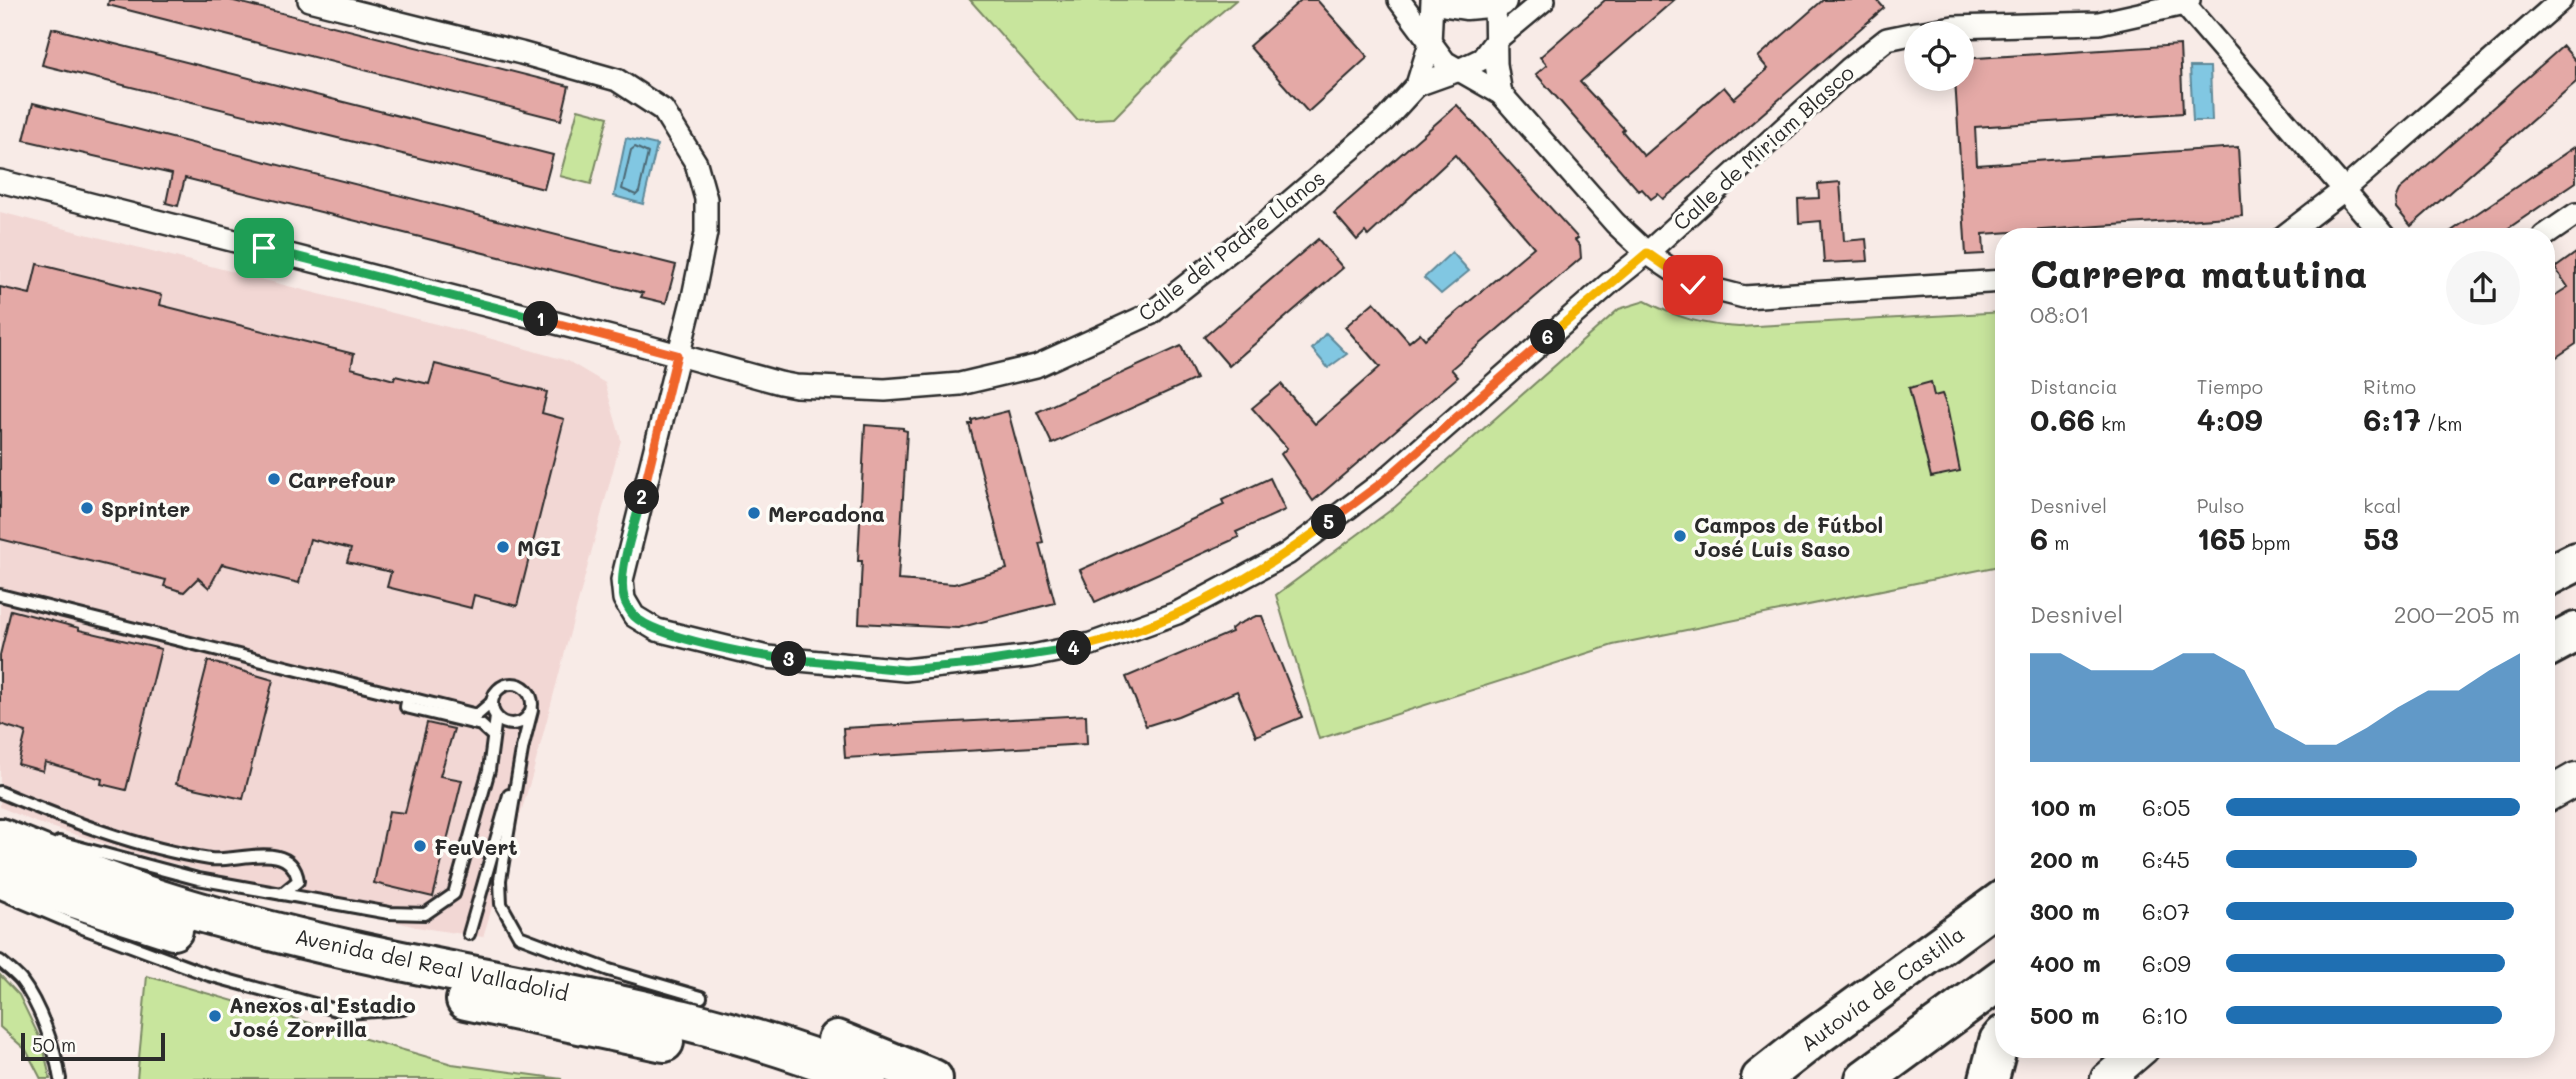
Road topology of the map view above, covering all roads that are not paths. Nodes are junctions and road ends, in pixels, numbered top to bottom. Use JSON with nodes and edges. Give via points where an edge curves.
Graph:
{"nodes":[{"id":1,"x":309,"y":0,"type":"edge"},
{"id":2,"x":1399,"y":0,"type":"edge"},
{"id":3,"x":1432,"y":0,"type":"edge"},
{"id":4,"x":1447,"y":0,"type":"edge"},
{"id":5,"x":1497,"y":0,"type":"edge"},
{"id":6,"x":1545,"y":0,"type":"edge"},
{"id":7,"x":2561,"y":0,"type":"edge"},
{"id":8,"x":2187,"y":2,"type":"edge"},
{"id":9,"x":1974,"y":26,"type":"edge"},
{"id":10,"x":1904,"y":36,"type":"edge"},
{"id":11,"x":1496,"y":40,"type":"junction"},
{"id":12,"x":1430,"y":43,"type":"junction"},
{"id":13,"x":1459,"y":71,"type":"junction"},
{"id":14,"x":1417,"y":85,"type":"junction"},
{"id":15,"x":1501,"y":94,"type":"junction"},
{"id":16,"x":0,"y":181,"type":"edge"},
{"id":17,"x":2345,"y":189,"type":"junction"},
{"id":18,"x":2576,"y":214,"type":"edge"},
{"id":19,"x":2294,"y":228,"type":"edge"},
{"id":20,"x":2377,"y":228,"type":"edge"},
{"id":21,"x":2555,"y":228,"type":"edge"},
{"id":22,"x":1647,"y":253,"type":"junction"},
{"id":23,"x":1995,"y":282,"type":"edge"},
{"id":24,"x":677,"y":355,"type":"junction"},
{"id":25,"x":2576,"y":562,"type":"edge"},
{"id":26,"x":2555,"y":572,"type":"edge"},
{"id":27,"x":0,"y":595,"type":"edge"},
{"id":28,"x":2576,"y":632,"type":"edge"},
{"id":29,"x":2555,"y":643,"type":"edge"},
{"id":30,"x":407,"y":702,"type":"junction"},
{"id":31,"x":492,"y":702,"type":"junction"},
{"id":32,"x":532,"y":710,"type":"junction"},
{"id":33,"x":496,"y":717,"type":"junction"},
{"id":34,"x":494,"y":736,"type":"junction"},
{"id":35,"x":523,"y":744,"type":"junction"},
{"id":36,"x":2576,"y":779,"type":"edge"},
{"id":37,"x":2555,"y":791,"type":"edge"},
{"id":38,"x":0,"y":792,"type":"edge"},
{"id":39,"x":0,"y":838,"type":"edge"},
{"id":40,"x":42,"y":838,"type":"dead end"},
{"id":41,"x":76,"y":868,"type":"junction"},
{"id":42,"x":0,"y":870,"type":"edge"},
{"id":43,"x":0,"y":893,"type":"edge"},
{"id":44,"x":282,"y":894,"type":"junction"},
{"id":45,"x":1995,"y":906,"type":"edge"},
{"id":46,"x":469,"y":934,"type":"dead end"},
{"id":47,"x":0,"y":961,"type":"edge"},
{"id":48,"x":1995,"y":984,"type":"edge"},
{"id":49,"x":701,"y":997,"type":"junction"},
{"id":50,"x":403,"y":1009,"type":"dead end"},
{"id":51,"x":1995,"y":1056,"type":"edge"},
{"id":52,"x":2131,"y":1058,"type":"edge"},
{"id":53,"x":60,"y":1079,"type":"edge"},
{"id":54,"x":799,"y":1079,"type":"edge"},
{"id":55,"x":867,"y":1079,"type":"edge"},
{"id":56,"x":933,"y":1079,"type":"edge"},
{"id":57,"x":1762,"y":1079,"type":"edge"},
{"id":58,"x":1865,"y":1079,"type":"edge"},
{"id":59,"x":1989,"y":1079,"type":"edge"},
{"id":60,"x":2107,"y":1079,"type":"edge"}],
"edges":[{"from":1,"to":24,"type":"street","name":"Calle de Miriam Blasco","via":[[617,80],[663,110],[696,163],[706,200],[706,233]]},
{"from":2,"to":12,"type":"street"},
{"from":3,"to":12,"type":"street","name":"Calle del Padre Llanos"},
{"from":4,"to":5,"type":"street"},
{"from":5,"to":11,"type":"street"},
{"from":6,"to":11,"type":"street","name":"Calle del Padre Llanos"},
{"from":7,"to":17,"type":"street"},
{"from":8,"to":9,"type":"street","name":"Calle de Miriam Blasco","via":[[2099,23]]},
{"from":8,"to":17,"type":"street"},
{"from":10,"to":22,"type":"street","name":"Calle de Miriam Blasco","via":[[1887,39],[1849,69]]},
{"from":11,"to":13,"type":"street","name":"Calle del Padre Llanos","via":[[1482,59]]},
{"from":11,"to":15,"type":"street"},
{"from":12,"to":13,"type":"street"},
{"from":12,"to":14,"type":"street","name":"Calle del Padre Llanos"},
{"from":13,"to":14,"type":"street","name":"Calle del Padre Llanos"},
{"from":13,"to":15,"type":"street"},
{"from":14,"to":24,"type":"street","name":"Calle del Padre Llanos","via":[[1384,121],[1264,225],[1150,314],[1036,366],[960,384],[885,390],[796,386]]},
{"from":15,"to":22,"type":"street"},
{"from":16,"to":24,"type":"street","name":"Calle del Padre Llanos"},
{"from":17,"to":19,"type":"street"},
{"from":17,"to":20,"type":"street"},
{"from":18,"to":21,"type":"street"},
{"from":22,"to":23,"type":"street","via":[[1693,285],[1744,297]]},
{"from":22,"to":24,"type":"street","name":"Calle de Miriam Blasco","via":[[1384,481],[1287,554],[1177,614],[1091,644],[972,664],[905,670],[767,657],[657,630],[634,616],[624,599],[622,580]]},
{"from":25,"to":26,"type":"highway"},
{"from":27,"to":30,"type":"lane"},
{"from":28,"to":29,"type":"highway"},
{"from":30,"to":31,"type":"lane","via":[[477,715]]},
{"from":30,"to":34,"type":"lane","via":[[481,725]]},
{"from":31,"to":32,"type":"lane","via":[[497,690],[516,684],[529,692]]},
{"from":31,"to":33,"type":"lane"},
{"from":32,"to":33,"type":"lane","via":[[525,720],[513,724]]},
{"from":32,"to":35,"type":"lane"},
{"from":33,"to":34,"type":"lane"},
{"from":34,"to":44,"type":"lane","via":[[454,894],[425,914],[389,913]]},
{"from":35,"to":46,"type":"lane"},
{"from":35,"to":49,"type":"lane","via":[[500,880],[501,904],[519,936],[609,970]]},
{"from":36,"to":37,"type":"street"},
{"from":38,"to":44,"type":"lane","via":[[107,832],[213,860],[255,853],[286,860],[298,881]]},
{"from":39,"to":41,"type":"highway","name":"Avenida del Real Valladolid"},
{"from":40,"to":44,"type":"lane","via":[[198,879]]},
{"from":41,"to":49,"type":"highway","via":[[271,913]]},
{"from":41,"to":55,"type":"highway","name":"Avenida del Real Valladolid","via":[[148,896],[236,922],[700,1022],[807,1054]]},
{"from":42,"to":54,"type":"highway","name":"Avenida del Real Valladolid","via":[[149,924],[232,947],[692,1048]]},
{"from":43,"to":50,"type":"lane","via":[[209,975],[347,1013]]},
{"from":45,"to":57,"type":"highway","name":"Autovía de Castilla"},
{"from":47,"to":53,"type":"lane","via":[[21,980],[41,1017]]},
{"from":48,"to":58,"type":"highway"},
{"from":49,"to":56,"type":"highway","via":[[817,1033]]},
{"from":51,"to":59,"type":"highway"},
{"from":52,"to":60,"type":"street"}]}
